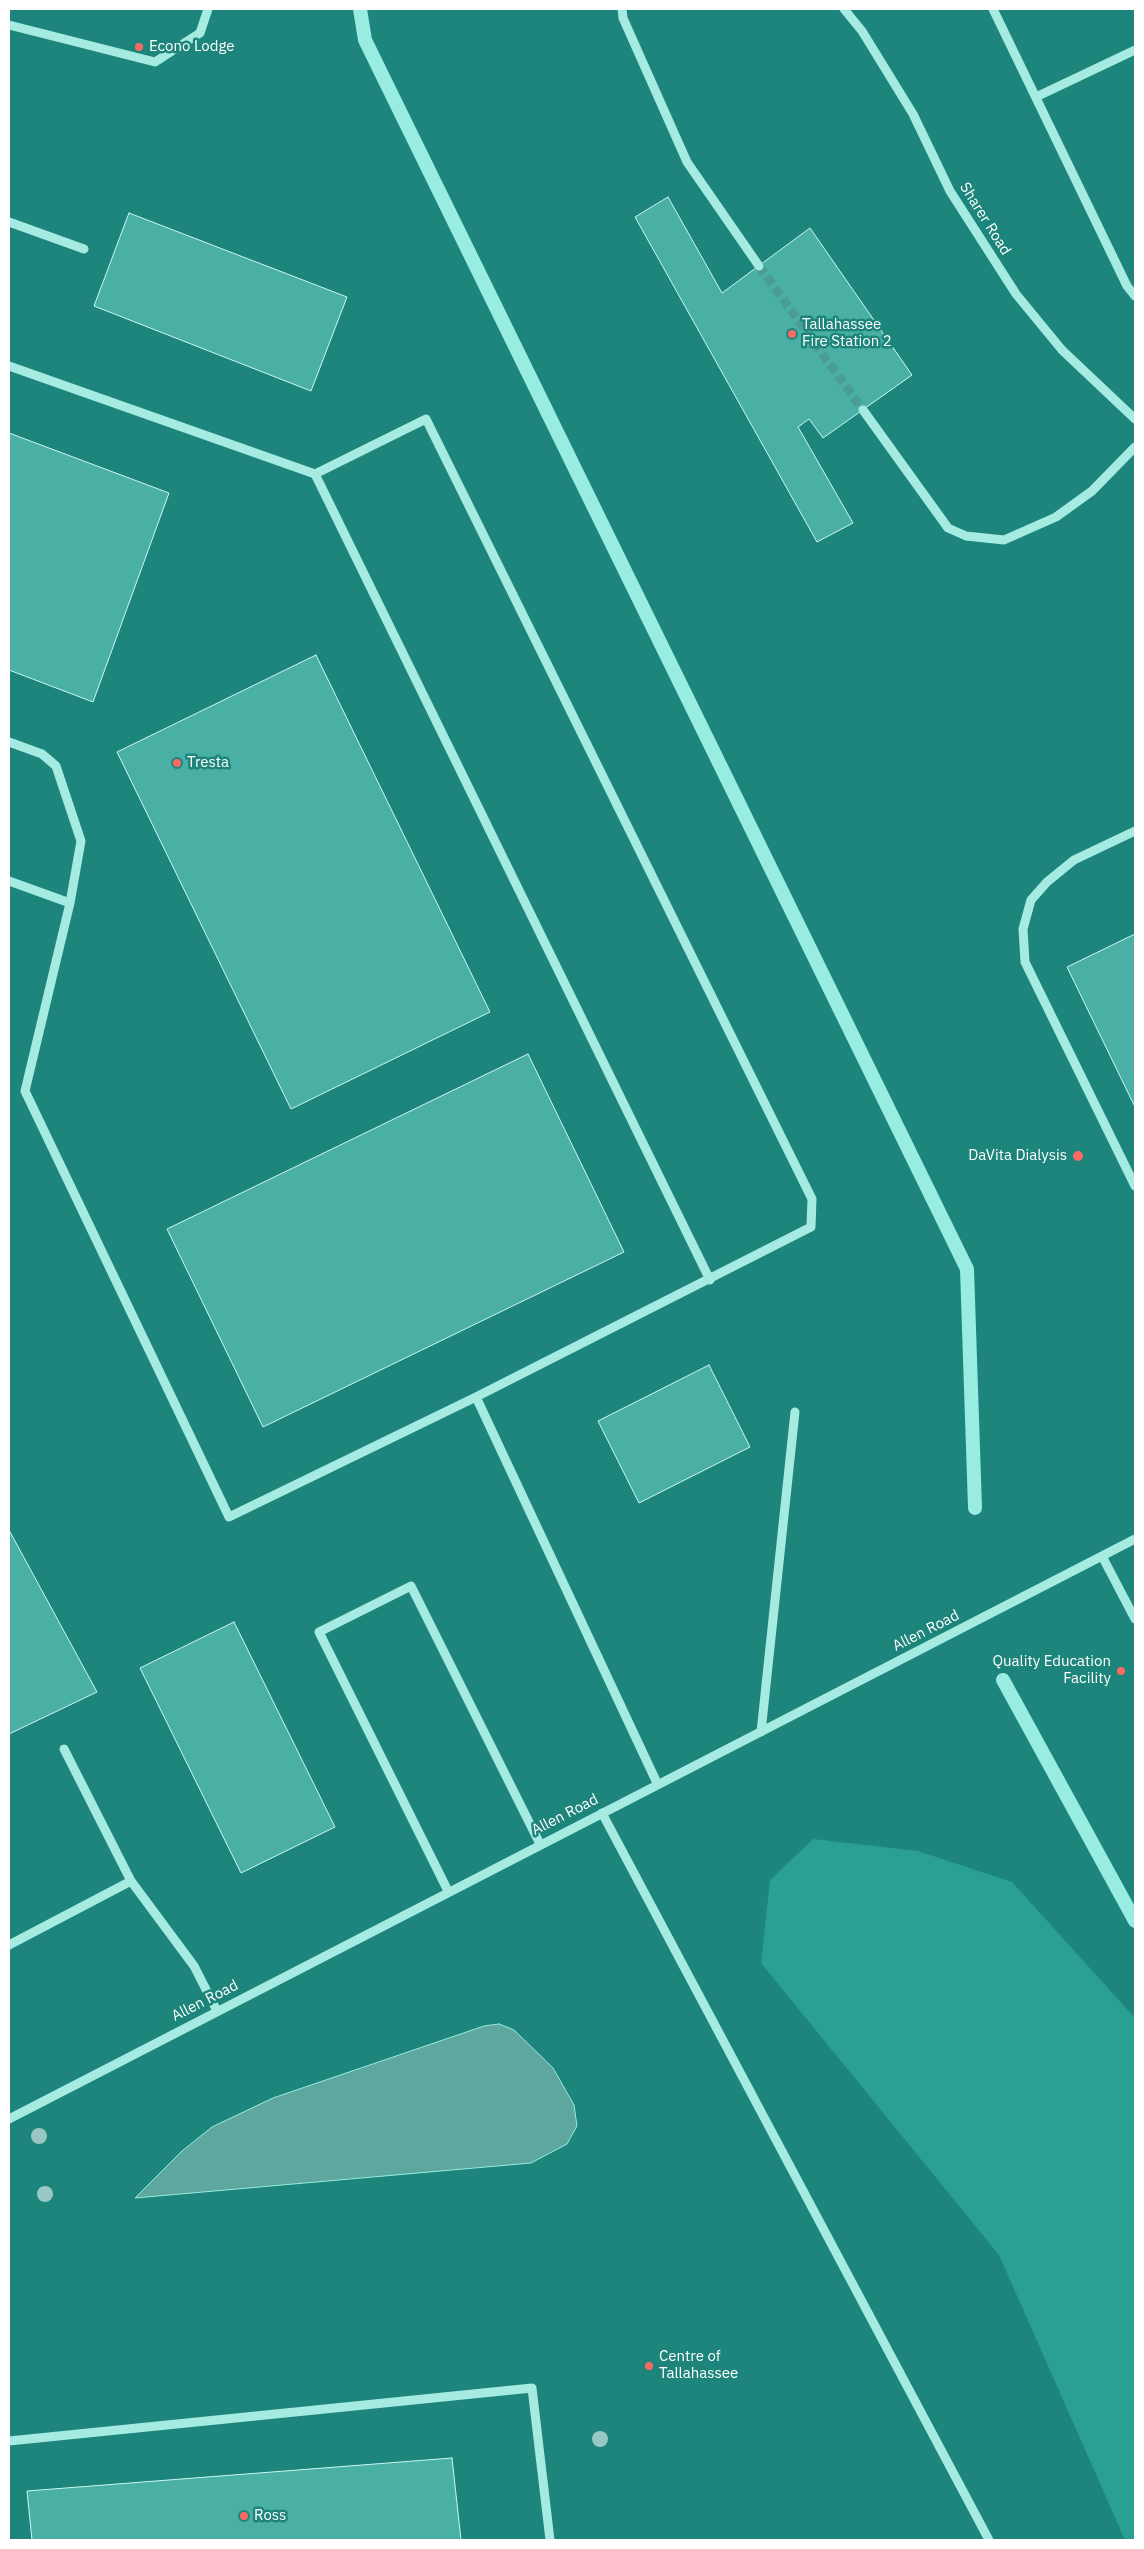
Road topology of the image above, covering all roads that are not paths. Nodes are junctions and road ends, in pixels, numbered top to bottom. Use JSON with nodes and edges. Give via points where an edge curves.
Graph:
{"nodes":[{"id":1,"x":208,"y":9,"type":"edge"},
{"id":2,"x":622,"y":9,"type":"edge"},
{"id":3,"x":844,"y":9,"type":"edge"},
{"id":4,"x":993,"y":9,"type":"edge"},
{"id":5,"x":9,"y":25,"type":"edge"},
{"id":6,"x":1135,"y":50,"type":"edge"},
{"id":7,"x":1036,"y":97,"type":"junction"},
{"id":8,"x":9,"y":222,"type":"edge"},
{"id":9,"x":84,"y":249,"type":"dead end"},
{"id":10,"x":759,"y":266,"type":"tunnel mouth"},
{"id":11,"x":1135,"y":296,"type":"edge"},
{"id":12,"x":9,"y":366,"type":"edge"},
{"id":13,"x":863,"y":410,"type":"tunnel mouth"},
{"id":14,"x":1135,"y":420,"type":"edge"},
{"id":15,"x":1135,"y":447,"type":"edge"},
{"id":16,"x":315,"y":474,"type":"junction"},
{"id":17,"x":9,"y":742,"type":"edge"},
{"id":18,"x":1135,"y":831,"type":"edge"},
{"id":19,"x":9,"y":882,"type":"edge"},
{"id":20,"x":70,"y":903,"type":"junction"},
{"id":21,"x":1135,"y":1186,"type":"edge"},
{"id":22,"x":710,"y":1280,"type":"junction"},
{"id":23,"x":476,"y":1397,"type":"junction"},
{"id":24,"x":795,"y":1412,"type":"dead end"},
{"id":25,"x":1135,"y":1539,"type":"edge"},
{"id":26,"x":1102,"y":1556,"type":"junction"},
{"id":27,"x":1135,"y":1619,"type":"edge"},
{"id":28,"x":761,"y":1732,"type":"junction"},
{"id":29,"x":64,"y":1749,"type":"dead end"},
{"id":30,"x":657,"y":1783,"type":"junction"},
{"id":31,"x":602,"y":1813,"type":"junction"},
{"id":32,"x":540,"y":1844,"type":"junction"},
{"id":33,"x":131,"y":1881,"type":"junction"},
{"id":34,"x":448,"y":1891,"type":"junction"},
{"id":35,"x":9,"y":1945,"type":"edge"},
{"id":36,"x":217,"y":2011,"type":"junction"},
{"id":37,"x":9,"y":2119,"type":"edge"},
{"id":38,"x":9,"y":2440,"type":"edge"},
{"id":39,"x":550,"y":2540,"type":"edge"},
{"id":40,"x":989,"y":2540,"type":"edge"}],
"edges":[{"from":1,"to":5,"type":"street","via":[[200,34],[155,62]]},
{"from":2,"to":10,"type":"street","via":[[623,18],[687,162]]},
{"from":3,"to":14,"type":"street","name":"Sharer Road","via":[[862,31],[913,114],[950,191],[1016,294],[1062,350]]},
{"from":4,"to":7,"type":"street"},
{"from":6,"to":7,"type":"street"},
{"from":7,"to":11,"type":"street","via":[[1127,286]]},
{"from":8,"to":9,"type":"street"},
{"from":12,"to":16,"type":"street"},
{"from":13,"to":15,"type":"street","via":[[948,528],[966,536],[1004,540],[1056,517],[1092,491]]},
{"from":16,"to":22,"type":"street"},
{"from":16,"to":22,"type":"street","via":[[426,419],[812,1199],[811,1227]]},
{"from":17,"to":20,"type":"street","via":[[42,754],[56,766],[81,842]]},
{"from":18,"to":21,"type":"street","via":[[1074,860],[1047,882],[1031,900],[1023,929],[1025,962]]},
{"from":19,"to":20,"type":"street"},
{"from":20,"to":23,"type":"street","via":[[25,1091],[229,1517]]},
{"from":22,"to":23,"type":"street"},
{"from":23,"to":30,"type":"street"},
{"from":24,"to":28,"type":"street"},
{"from":25,"to":26,"type":"street","name":"Allen Road"},
{"from":26,"to":27,"type":"street"},
{"from":26,"to":28,"type":"street","name":"Allen Road"},
{"from":28,"to":30,"type":"street","name":"Allen Road"},
{"from":29,"to":33,"type":"street"},
{"from":30,"to":31,"type":"street","name":"Allen Road"},
{"from":31,"to":32,"type":"street","name":"Allen Road"},
{"from":31,"to":40,"type":"street"},
{"from":32,"to":34,"type":"street","name":"Allen Road"},
{"from":32,"to":34,"type":"street","via":[[411,1586],[319,1632]]},
{"from":33,"to":35,"type":"street"},
{"from":33,"to":36,"type":"street","via":[[194,1966]]},
{"from":34,"to":36,"type":"street","name":"Allen Road"},
{"from":36,"to":37,"type":"street","name":"Allen Road"},
{"from":38,"to":39,"type":"street","via":[[532,2388]]}]}
